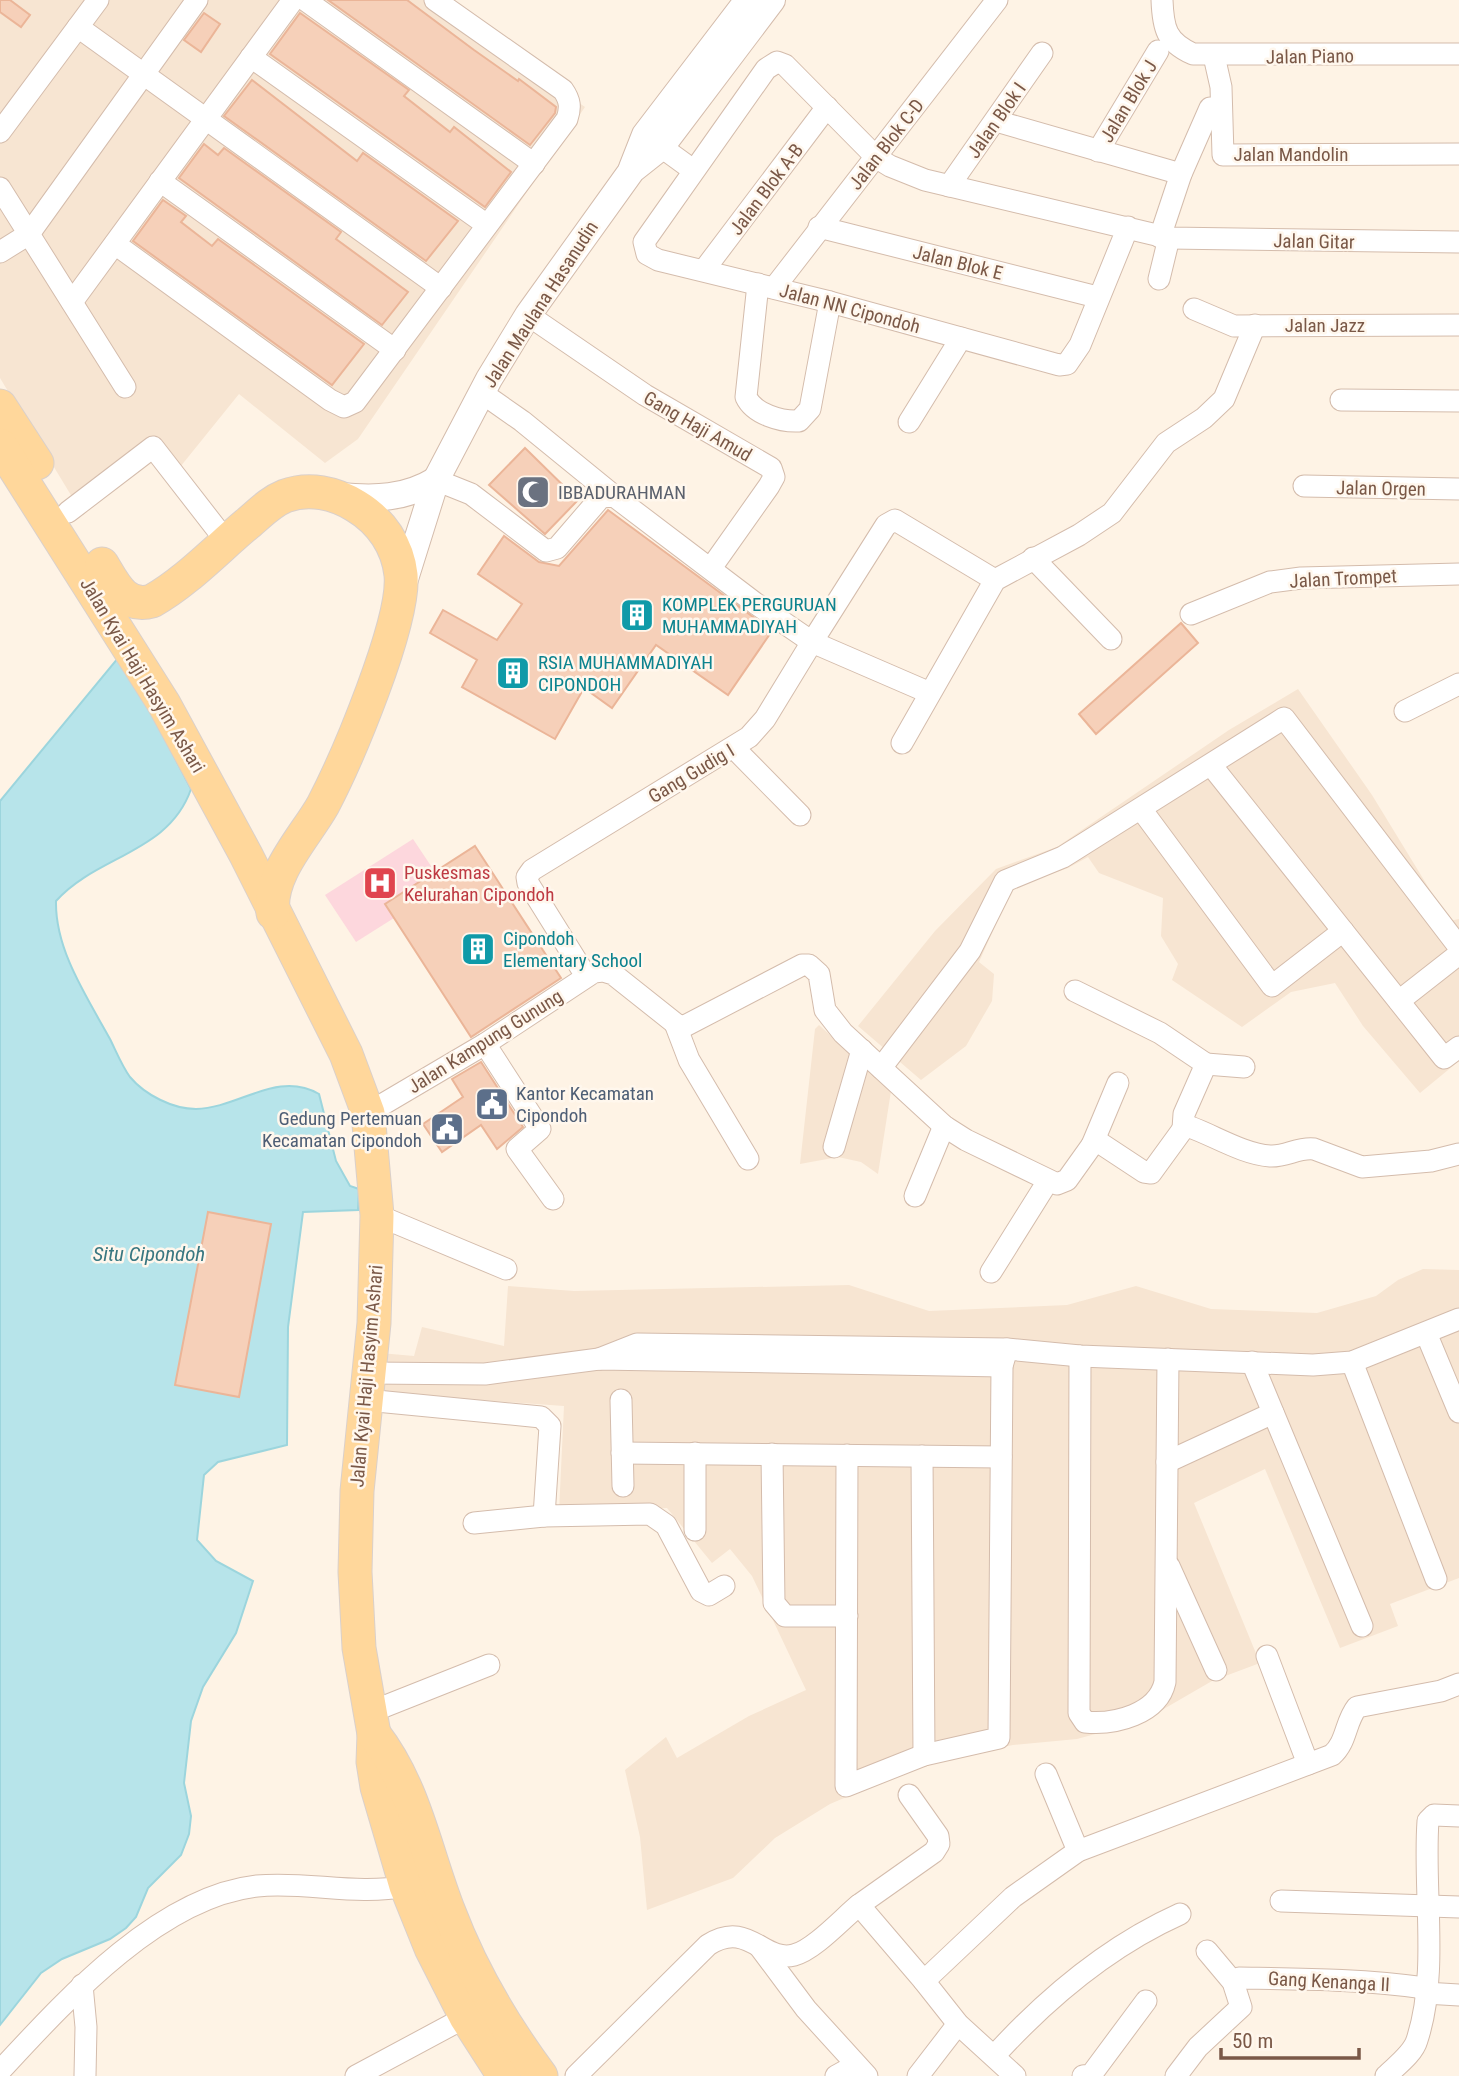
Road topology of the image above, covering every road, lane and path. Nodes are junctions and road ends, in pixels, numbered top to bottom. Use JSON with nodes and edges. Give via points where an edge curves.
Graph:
{"nodes":[{"id":1,"x":98,"y":0,"type":"edge"},
{"id":2,"x":197,"y":0,"type":"edge"},
{"id":3,"x":293,"y":0,"type":"edge"},
{"id":4,"x":305,"y":0,"type":"edge"},
{"id":5,"x":435,"y":0,"type":"edge"},
{"id":6,"x":748,"y":0,"type":"edge"},
{"id":7,"x":772,"y":0,"type":"edge"},
{"id":8,"x":997,"y":0,"type":"edge"},
{"id":9,"x":1161,"y":0,"type":"edge"},
{"id":10,"x":78,"y":27,"type":"junction"},
{"id":11,"x":1162,"y":44,"type":"junction"},
{"id":12,"x":1042,"y":53,"type":"dead end"},
{"id":13,"x":1459,"y":54,"type":"edge"},
{"id":14,"x":1214,"y":55,"type":"junction"},
{"id":15,"x":251,"y":57,"type":"junction"},
{"id":16,"x":144,"y":74,"type":"junction"},
{"id":17,"x":827,"y":107,"type":"junction"},
{"id":18,"x":1210,"y":108,"type":"dead end"},
{"id":19,"x":206,"y":119,"type":"junction"},
{"id":20,"x":996,"y":121,"type":"junction"},
{"id":21,"x":0,"y":132,"type":"edge"},
{"id":22,"x":653,"y":141,"type":"junction"},
{"id":23,"x":1098,"y":151,"type":"junction"},
{"id":24,"x":1459,"y":154,"type":"edge"},
{"id":25,"x":877,"y":158,"type":"junction"},
{"id":26,"x":534,"y":164,"type":"junction"},
{"id":27,"x":693,"y":170,"type":"junction"},
{"id":28,"x":1181,"y":174,"type":"junction"},
{"id":29,"x":160,"y":181,"type":"junction"},
{"id":30,"x":949,"y":186,"type":"junction"},
{"id":31,"x":0,"y":188,"type":"edge"},
{"id":32,"x":487,"y":225,"type":"junction"},
{"id":33,"x":819,"y":227,"type":"junction"},
{"id":34,"x":1128,"y":227,"type":"junction"},
{"id":35,"x":29,"y":234,"type":"junction"},
{"id":36,"x":1164,"y":237,"type":"junction"},
{"id":37,"x":1459,"y":242,"type":"edge"},
{"id":38,"x":115,"y":244,"type":"junction"},
{"id":39,"x":0,"y":252,"type":"edge"},
{"id":40,"x":704,"y":270,"type":"junction"},
{"id":41,"x":1159,"y":279,"type":"dead end"},
{"id":42,"x":766,"y":286,"type":"junction"},
{"id":43,"x":441,"y":288,"type":"junction"},
{"id":44,"x":1097,"y":297,"type":"junction"},
{"id":45,"x":72,"y":302,"type":"junction"},
{"id":46,"x":830,"y":302,"type":"junction"},
{"id":47,"x":1194,"y":309,"type":"dead end"},
{"id":48,"x":539,"y":323,"type":"junction"},
{"id":49,"x":1255,"y":325,"type":"junction"},
{"id":50,"x":1459,"y":325,"type":"edge"},
{"id":51,"x":961,"y":338,"type":"junction"},
{"id":52,"x":395,"y":350,"type":"junction"},
{"id":53,"x":125,"y":387,"type":"dead end"},
{"id":54,"x":482,"y":393,"type":"junction"},
{"id":55,"x":1341,"y":400,"type":"dead end"},
{"id":56,"x":1459,"y":401,"type":"edge"},
{"id":57,"x":0,"y":406,"type":"edge"},
{"id":58,"x":909,"y":422,"type":"dead end"},
{"id":59,"x":0,"y":445,"type":"edge"},
{"id":60,"x":436,"y":480,"type":"junction"},
{"id":61,"x":1304,"y":486,"type":"dead end"},
{"id":62,"x":1459,"y":489,"type":"edge"},
{"id":63,"x":331,"y":495,"type":"junction"},
{"id":64,"x":614,"y":496,"type":"junction"},
{"id":65,"x":68,"y":512,"type":"junction"},
{"id":66,"x":226,"y":541,"type":"junction"},
{"id":67,"x":1033,"y":558,"type":"junction"},
{"id":68,"x":711,"y":568,"type":"junction"},
{"id":69,"x":1459,"y":574,"type":"edge"},
{"id":70,"x":995,"y":580,"type":"junction"},
{"id":71,"x":156,"y":599,"type":"junction"},
{"id":72,"x":400,"y":601,"type":"junction"},
{"id":73,"x":1191,"y":614,"type":"dead end"},
{"id":74,"x":1111,"y":639,"type":"dead end"},
{"id":75,"x":813,"y":642,"type":"junction"},
{"id":76,"x":1459,"y":684,"type":"edge"},
{"id":77,"x":930,"y":693,"type":"junction"},
{"id":78,"x":164,"y":704,"type":"junction"},
{"id":79,"x":1405,"y":711,"type":"dead end"},
{"id":80,"x":902,"y":743,"type":"dead end"},
{"id":81,"x":734,"y":747,"type":"junction"},
{"id":82,"x":1211,"y":765,"type":"junction"},
{"id":83,"x":1141,"y":809,"type":"junction"},
{"id":84,"x":800,"y":814,"type":"dead end"},
{"id":85,"x":246,"y":855,"type":"junction"},
{"id":86,"x":285,"y":867,"type":"junction"},
{"id":87,"x":273,"y":913,"type":"junction"},
{"id":88,"x":1343,"y":931,"type":"junction"},
{"id":89,"x":1459,"y":947,"type":"edge"},
{"id":90,"x":1459,"y":954,"type":"edge"},
{"id":91,"x":586,"y":976,"type":"junction"},
{"id":92,"x":1074,"y":991,"type":"dead end"},
{"id":93,"x":1399,"y":1001,"type":"junction"},
{"id":94,"x":676,"y":1026,"type":"junction"},
{"id":95,"x":485,"y":1044,"type":"junction"},
{"id":96,"x":1459,"y":1047,"type":"edge"},
{"id":97,"x":862,"y":1050,"type":"junction"},
{"id":98,"x":1206,"y":1064,"type":"junction"},
{"id":99,"x":1244,"y":1067,"type":"dead end"},
{"id":100,"x":881,"y":1068,"type":"junction"},
{"id":101,"x":1118,"y":1083,"type":"dead end"},
{"id":102,"x":368,"y":1113,"type":"junction"},
{"id":103,"x":944,"y":1126,"type":"junction"},
{"id":104,"x":1183,"y":1129,"type":"junction"},
{"id":105,"x":1092,"y":1145,"type":"junction"},
{"id":106,"x":834,"y":1147,"type":"dead end"},
{"id":107,"x":1459,"y":1154,"type":"edge"},
{"id":108,"x":748,"y":1159,"type":"dead end"},
{"id":109,"x":1048,"y":1181,"type":"junction"},
{"id":110,"x":915,"y":1196,"type":"dead end"},
{"id":111,"x":552,"y":1199,"type":"dead end"},
{"id":112,"x":377,"y":1215,"type":"junction"},
{"id":113,"x":506,"y":1269,"type":"dead end"},
{"id":114,"x":991,"y":1272,"type":"dead end"},
{"id":115,"x":1459,"y":1319,"type":"edge"},
{"id":116,"x":1426,"y":1333,"type":"junction"},
{"id":117,"x":1080,"y":1356,"type":"junction"},
{"id":118,"x":1004,"y":1357,"type":"junction"},
{"id":119,"x":1168,"y":1359,"type":"junction"},
{"id":120,"x":1252,"y":1362,"type":"junction"},
{"id":121,"x":1352,"y":1362,"type":"junction"},
{"id":122,"x":368,"y":1386,"type":"junction"},
{"id":123,"x":621,"y":1399,"type":"dead end"},
{"id":124,"x":1459,"y":1412,"type":"edge"},
{"id":125,"x":1273,"y":1413,"type":"junction"},
{"id":126,"x":622,"y":1452,"type":"junction"},
{"id":127,"x":695,"y":1453,"type":"junction"},
{"id":128,"x":772,"y":1454,"type":"junction"},
{"id":129,"x":847,"y":1455,"type":"junction"},
{"id":130,"x":922,"y":1456,"type":"junction"},
{"id":131,"x":1001,"y":1457,"type":"junction"},
{"id":132,"x":1167,"y":1462,"type":"junction"},
{"id":133,"x":623,"y":1486,"type":"dead end"},
{"id":134,"x":544,"y":1516,"type":"junction"},
{"id":135,"x":474,"y":1523,"type":"dead end"},
{"id":136,"x":695,"y":1530,"type":"dead end"},
{"id":137,"x":1166,"y":1559,"type":"junction"},
{"id":138,"x":1436,"y":1578,"type":"dead end"},
{"id":139,"x":724,"y":1587,"type":"dead end"},
{"id":140,"x":847,"y":1616,"type":"junction"},
{"id":141,"x":1362,"y":1626,"type":"dead end"},
{"id":142,"x":1266,"y":1656,"type":"dead end"},
{"id":143,"x":489,"y":1665,"type":"dead end"},
{"id":144,"x":1216,"y":1670,"type":"dead end"},
{"id":145,"x":1459,"y":1684,"type":"edge"},
{"id":146,"x":371,"y":1724,"type":"junction"},
{"id":147,"x":924,"y":1755,"type":"junction"},
{"id":148,"x":1308,"y":1764,"type":"junction"},
{"id":149,"x":1046,"y":1774,"type":"dead end"},
{"id":150,"x":909,"y":1795,"type":"dead end"},
{"id":151,"x":1459,"y":1816,"type":"edge"},
{"id":152,"x":1078,"y":1851,"type":"junction"},
{"id":153,"x":407,"y":1886,"type":"junction"},
{"id":154,"x":1281,"y":1901,"type":"dead end"},
{"id":155,"x":859,"y":1905,"type":"junction"},
{"id":156,"x":1430,"y":1906,"type":"junction"},
{"id":157,"x":1459,"y":1907,"type":"edge"},
{"id":158,"x":1180,"y":1914,"type":"dead end"},
{"id":159,"x":758,"y":1946,"type":"junction"},
{"id":160,"x":1208,"y":1951,"type":"dead end"},
{"id":161,"x":924,"y":1981,"type":"junction"},
{"id":162,"x":1233,"y":1982,"type":"junction"},
{"id":163,"x":82,"y":1985,"type":"junction"},
{"id":164,"x":1425,"y":1991,"type":"junction"},
{"id":165,"x":1459,"y":1995,"type":"edge"},
{"id":166,"x":1146,"y":2001,"type":"dead end"},
{"id":167,"x":467,"y":2017,"type":"junction"},
{"id":168,"x":958,"y":2024,"type":"junction"},
{"id":169,"x":995,"y":2055,"type":"junction"},
{"id":170,"x":0,"y":2071,"type":"edge"},
{"id":171,"x":862,"y":2071,"type":"edge"},
{"id":172,"x":499,"y":2074,"type":"edge"},
{"id":173,"x":85,"y":2076,"type":"edge"},
{"id":174,"x":356,"y":2076,"type":"edge"},
{"id":175,"x":541,"y":2076,"type":"edge"},
{"id":176,"x":576,"y":2076,"type":"edge"},
{"id":177,"x":836,"y":2076,"type":"edge"},
{"id":178,"x":918,"y":2076,"type":"edge"},
{"id":179,"x":1015,"y":2076,"type":"edge"},
{"id":180,"x":1083,"y":2076,"type":"edge"},
{"id":181,"x":1091,"y":2076,"type":"edge"},
{"id":182,"x":1176,"y":2076,"type":"edge"},
{"id":183,"x":1386,"y":2076,"type":"edge"}],
"edges":[{"from":1,"to":10,"type":"street"},
{"from":2,"to":16,"type":"street"},
{"from":3,"to":15,"type":"street"},
{"from":4,"to":26,"type":"street"},
{"from":5,"to":26,"type":"street","via":[[556,84],[569,100],[567,119]]},
{"from":6,"to":22,"type":"street","name":"Jalan Maulana Hasanudin"},
{"from":7,"to":22,"type":"street","name":"Jalan Maulana Hasanudin"},
{"from":8,"to":25,"type":"street","name":"Jalan Blok C-D"},
{"from":9,"to":11,"type":"street"},
{"from":10,"to":16,"type":"street"},
{"from":10,"to":21,"type":"street"},
{"from":11,"to":14,"type":"street","name":"Jalan Piano"},
{"from":11,"to":23,"type":"street","name":"Jalan Blok J"},
{"from":12,"to":20,"type":"street","name":"Jalan Blok I"},
{"from":13,"to":14,"type":"street","name":"Jalan Piano"},
{"from":14,"to":24,"type":"street","name":"Jalan Mandolin","via":[[1221,87],[1223,155]]},
{"from":15,"to":19,"type":"street"},
{"from":15,"to":32,"type":"street"},
{"from":16,"to":19,"type":"street"},
{"from":16,"to":35,"type":"street"},
{"from":17,"to":25,"type":"street","name":"Jalan Gitar"},
{"from":17,"to":27,"type":"street","name":"Jalan Gitar","via":[[785,65],[774,62]]},
{"from":17,"to":40,"type":"street","name":"Jalan Blok A-B"},
{"from":18,"to":28,"type":"street"},
{"from":19,"to":29,"type":"street"},
{"from":19,"to":43,"type":"street"},
{"from":20,"to":23,"type":"street"},
{"from":20,"to":30,"type":"street","name":"Jalan Blok I"},
{"from":22,"to":27,"type":"street"},
{"from":22,"to":48,"type":"street","name":"Jalan Maulana Hasanudin"},
{"from":23,"to":28,"type":"street"},
{"from":25,"to":30,"type":"street","name":"Jalan Gitar","via":[[908,174]]},
{"from":25,"to":33,"type":"street","name":"Jalan Blok C-D"},
{"from":26,"to":32,"type":"street"},
{"from":27,"to":40,"type":"street","name":"Jalan NN Cipondoh","via":[[648,232],[644,248],[658,260]]},
{"from":28,"to":36,"type":"street"},
{"from":29,"to":38,"type":"street"},
{"from":29,"to":52,"type":"street"},
{"from":30,"to":34,"type":"street","name":"Jalan Gitar"},
{"from":31,"to":35,"type":"street"},
{"from":32,"to":43,"type":"street"},
{"from":33,"to":42,"type":"street","name":"Jalan Blok C-D"},
{"from":33,"to":44,"type":"street","name":"Jalan Blok E"},
{"from":34,"to":36,"type":"street","name":"Jalan Gitar"},
{"from":34,"to":44,"type":"street"},
{"from":35,"to":39,"type":"street"},
{"from":35,"to":45,"type":"street"},
{"from":36,"to":37,"type":"street","name":"Jalan Gitar"},
{"from":36,"to":41,"type":"street"},
{"from":38,"to":45,"type":"street"},
{"from":38,"to":52,"type":"street","via":[[344,407],[355,402]]},
{"from":40,"to":42,"type":"street","name":"Jalan NN Cipondoh"},
{"from":42,"to":46,"type":"street","name":"Jalan NN Cipondoh"},
{"from":42,"to":46,"type":"street","via":[[746,397],[753,408],[778,418],[799,421],[810,409]]},
{"from":43,"to":52,"type":"street"},
{"from":44,"to":51,"type":"street","name":"Jalan NN Cipondoh","via":[[1080,345],[1067,364]]},
{"from":45,"to":53,"type":"street"},
{"from":46,"to":51,"type":"street","name":"Jalan NN Cipondoh"},
{"from":47,"to":49,"type":"street","name":"Jalan Jazz","via":[[1227,325]]},
{"from":48,"to":54,"type":"street","name":"Jalan Maulana Hasanudin"},
{"from":48,"to":68,"type":"street","name":"Gang Haji Amud","via":[[645,395],[771,468],[774,477],[769,486]]},
{"from":49,"to":50,"type":"street","name":"Jalan Jazz"},
{"from":49,"to":67,"type":"street","via":[[1224,399],[1166,443],[1112,513]]},
{"from":51,"to":58,"type":"street"},
{"from":54,"to":60,"type":"street","name":"Jalan Maulana Hasanudin"},
{"from":54,"to":64,"type":"street"},
{"from":55,"to":56,"type":"street"},
{"from":57,"to":65,"type":"main road","name":"Jalan Kyai Haji Hasyim Ashari"},
{"from":59,"to":78,"type":"main road","name":"Jalan Kyai Haji Hasyim Ashari"},
{"from":60,"to":63,"type":"street","via":[[396,496]]},
{"from":60,"to":64,"type":"street","via":[[471,494],[546,551],[557,548],[601,497]]},
{"from":60,"to":72,"type":"street","name":"Jalan Maulana Hasanudin"},
{"from":61,"to":62,"type":"street","name":"Jalan Orgen"},
{"from":63,"to":66,"type":"main road","via":[[311,491],[285,496]]},
{"from":63,"to":72,"type":"main road","via":[[363,511],[388,537],[401,573]]},
{"from":64,"to":68,"type":"street"},
{"from":65,"to":66,"type":"street","via":[[153,447]]},
{"from":65,"to":71,"type":"main road","name":"Jalan Kyai Haji Hasyim Ashari","via":[[123,595],[138,604]]},
{"from":66,"to":71,"type":"main road"},
{"from":67,"to":70,"type":"street"},
{"from":67,"to":74,"type":"street"},
{"from":68,"to":75,"type":"street"},
{"from":69,"to":73,"type":"street","name":"Jalan Trompet","via":[[1270,582]]},
{"from":70,"to":75,"type":"street","name":"Gang Gudig I","via":[[895,520],[886,525]]},
{"from":70,"to":77,"type":"street"},
{"from":71,"to":78,"type":"main road","via":[[147,614],[144,636]]},
{"from":72,"to":86,"type":"main road","via":[[348,753]]},
{"from":75,"to":77,"type":"street"},
{"from":75,"to":81,"type":"street","name":"Gang Gudig I","via":[[765,719]]},
{"from":76,"to":79,"type":"street"},
{"from":77,"to":80,"type":"street"},
{"from":78,"to":85,"type":"main road","name":"Jalan Kyai Haji Hasyim Ashari"},
{"from":81,"to":84,"type":"street"},
{"from":81,"to":91,"type":"street","name":"Gang Gudig I","via":[[528,874],[528,883]]},
{"from":82,"to":83,"type":"street"},
{"from":82,"to":88,"type":"street"},
{"from":82,"to":89,"type":"street","via":[[1284,718]]},
{"from":83,"to":88,"type":"street","via":[[1272,986]]},
{"from":83,"to":100,"type":"street","via":[[1063,858],[1005,881],[970,951]]},
{"from":85,"to":86,"type":"main road","via":[[264,869]]},
{"from":85,"to":87,"type":"main road","name":"Jalan Kyai Haji Hasyim Ashari"},
{"from":86,"to":87,"type":"main road","via":[[273,890]]},
{"from":87,"to":102,"type":"main road","name":"Jalan Kyai Haji Hasyim Ashari","via":[[346,1054]]},
{"from":88,"to":93,"type":"street"},
{"from":90,"to":93,"type":"street"},
{"from":91,"to":94,"type":"street","via":[[599,971],[613,974]]},
{"from":91,"to":95,"type":"street","name":"Jalan Kampung Gunung"},
{"from":92,"to":98,"type":"street","via":[[1160,1033]]},
{"from":93,"to":96,"type":"street","via":[[1444,1058]]},
{"from":94,"to":97,"type":"street","via":[[684,1028],[809,965],[819,974],[827,1014]]},
{"from":94,"to":108,"type":"street","via":[[689,1060]]},
{"from":95,"to":102,"type":"street","name":"Jalan Kampung Gunung"},
{"from":95,"to":111,"type":"street","via":[[540,1129],[517,1149]]},
{"from":97,"to":100,"type":"street"},
{"from":97,"to":106,"type":"street"},
{"from":98,"to":99,"type":"street"},
{"from":98,"to":104,"type":"street","via":[[1184,1114]]},
{"from":100,"to":103,"type":"street"},
{"from":101,"to":105,"type":"street"},
{"from":102,"to":112,"type":"main road","name":"Jalan Kyai Haji Hasyim Ashari"},
{"from":103,"to":109,"type":"street"},
{"from":103,"to":110,"type":"street"},
{"from":104,"to":105,"type":"street","via":[[1148,1173],[1103,1145]]},
{"from":104,"to":107,"type":"street","via":[[1190,1127],[1267,1156],[1314,1149],[1362,1167]]},
{"from":105,"to":109,"type":"street","via":[[1067,1180],[1061,1184]]},
{"from":109,"to":114,"type":"street"},
{"from":112,"to":113,"type":"street"},
{"from":112,"to":122,"type":"main road","name":"Jalan Kyai Haji Hasyim Ashari"},
{"from":115,"to":116,"type":"street"},
{"from":116,"to":121,"type":"street"},
{"from":116,"to":124,"type":"street"},
{"from":117,"to":118,"type":"street"},
{"from":117,"to":119,"type":"street"},
{"from":117,"to":137,"type":"street","via":[[1079,1713],[1085,1722],[1101,1724],[1147,1710],[1162,1697]]},
{"from":118,"to":122,"type":"street","via":[[599,1359]]},
{"from":118,"to":131,"type":"street"},
{"from":119,"to":120,"type":"street"},
{"from":119,"to":132,"type":"street"},
{"from":120,"to":121,"type":"street"},
{"from":120,"to":125,"type":"street"},
{"from":121,"to":138,"type":"street"},
{"from":122,"to":134,"type":"street","via":[[547,1420]]},
{"from":122,"to":146,"type":"main road","name":"Jalan Kyai Haji Hasyim Ashari","via":[[357,1490],[355,1572],[357,1632]]},
{"from":123,"to":126,"type":"street"},
{"from":125,"to":132,"type":"street"},
{"from":125,"to":141,"type":"street"},
{"from":126,"to":127,"type":"street"},
{"from":126,"to":133,"type":"street"},
{"from":127,"to":128,"type":"street"},
{"from":127,"to":136,"type":"street"},
{"from":128,"to":129,"type":"street"},
{"from":128,"to":140,"type":"street","via":[[774,1603],[785,1616]]},
{"from":129,"to":130,"type":"street"},
{"from":129,"to":140,"type":"street"},
{"from":130,"to":131,"type":"street"},
{"from":130,"to":147,"type":"street"},
{"from":131,"to":147,"type":"street","via":[[999,1738]]},
{"from":132,"to":137,"type":"street"},
{"from":134,"to":135,"type":"street"},
{"from":134,"to":139,"type":"street","via":[[650,1514],[666,1525],[701,1591],[709,1595]]},
{"from":137,"to":144,"type":"street"},
{"from":140,"to":147,"type":"street","via":[[846,1786]]},
{"from":142,"to":148,"type":"street"},
{"from":143,"to":146,"type":"street"},
{"from":145,"to":148,"type":"street","via":[[1357,1707],[1350,1715],[1341,1747]]},
{"from":146,"to":153,"type":"main road","name":"Jalan Kyai Haji Hasyim Ashari","via":[[377,1787]]},
{"from":146,"to":175,"type":"main road","name":"Jalan Kyai Haji Hasyim Ashari","via":[[403,1779],[447,1909],[474,1970]]},
{"from":148,"to":152,"type":"street"},
{"from":149,"to":152,"type":"street"},
{"from":150,"to":155,"type":"street","via":[[939,1844]]},
{"from":151,"to":156,"type":"street","via":[[1434,1815],[1427,1821]]},
{"from":152,"to":161,"type":"street","via":[[1013,1897]]},
{"from":153,"to":163,"type":"street","via":[[372,1890],[256,1886],[230,1892],[174,1916]]},
{"from":153,"to":167,"type":"main road","name":"Jalan Kyai Haji Hasyim Ashari","via":[[431,1948]]},
{"from":154,"to":156,"type":"street"},
{"from":155,"to":159,"type":"street","via":[[797,1954]]},
{"from":155,"to":161,"type":"street"},
{"from":156,"to":157,"type":"street"},
{"from":156,"to":164,"type":"street"},
{"from":158,"to":169,"type":"street","via":[[1117,1949],[1068,1985]]},
{"from":159,"to":171,"type":"street"},
{"from":159,"to":176,"type":"street","via":[[740,1936],[720,1937],[708,1945]]},
{"from":160,"to":162,"type":"street"},
{"from":161,"to":168,"type":"street"},
{"from":162,"to":164,"type":"street","name":"Gang Kenanga II","via":[[1239,1978],[1310,1979]]},
{"from":162,"to":182,"type":"street","via":[[1240,2009],[1198,2047]]},
{"from":163,"to":170,"type":"street"},
{"from":163,"to":173,"type":"street"},
{"from":164,"to":165,"type":"street","name":"Gang Kenanga II"},
{"from":164,"to":183,"type":"street","via":[[1418,2040]]},
{"from":166,"to":181,"type":"street"},
{"from":167,"to":172,"type":"main road","name":"Jalan Kyai Haji Hasyim Ashari"},
{"from":167,"to":174,"type":"street"},
{"from":168,"to":169,"type":"street"},
{"from":168,"to":178,"type":"street"},
{"from":169,"to":179,"type":"street"},
{"from":171,"to":177,"type":"street"},
{"from":180,"to":181,"type":"street"}]}
